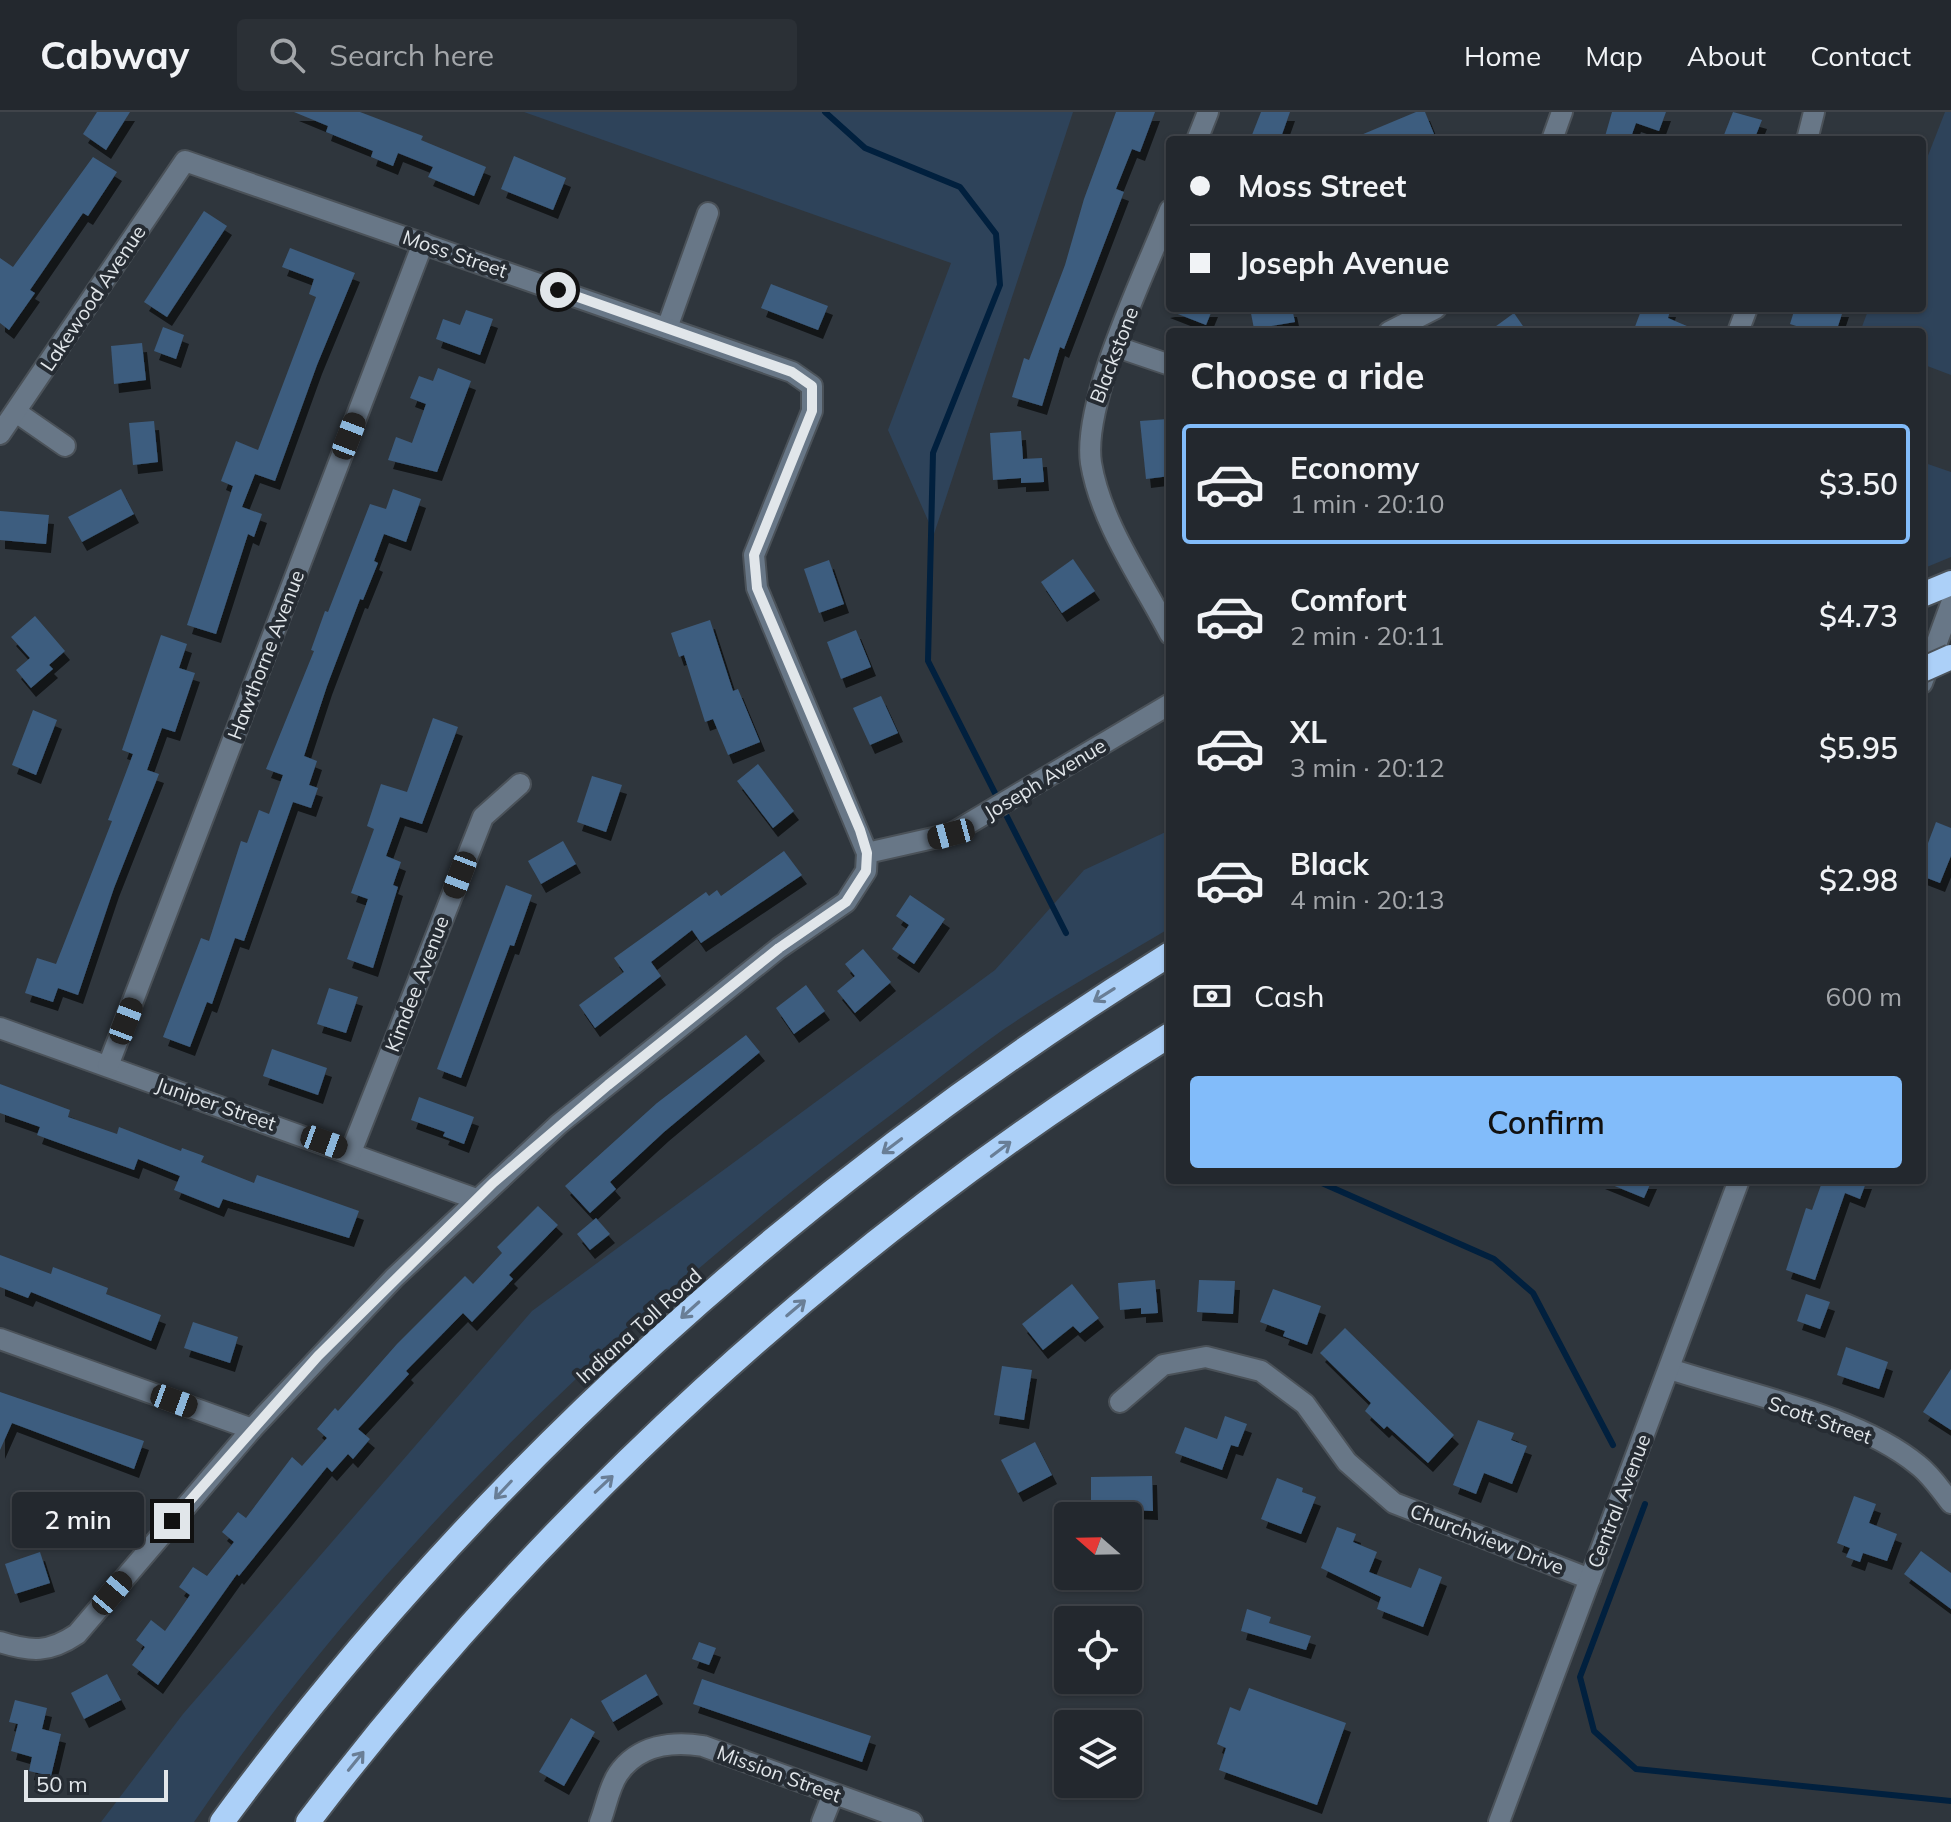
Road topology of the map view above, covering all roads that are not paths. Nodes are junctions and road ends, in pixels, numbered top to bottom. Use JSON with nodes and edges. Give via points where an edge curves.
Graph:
{"nodes":[{"id":1,"x":1208,"y":112,"type":"edge"},
{"id":2,"x":1562,"y":112,"type":"edge"},
{"id":3,"x":1814,"y":112,"type":"edge"},
{"id":4,"x":1199,"y":136,"type":"edge"},
{"id":5,"x":1553,"y":136,"type":"edge"},
{"id":6,"x":1808,"y":136,"type":"edge"},
{"id":7,"x":185,"y":161,"type":"joint"},
{"id":8,"x":708,"y":213,"type":"dead end"},
{"id":9,"x":1166,"y":220,"type":"edge"},
{"id":10,"x":423,"y":243,"type":"junction"},
{"id":11,"x":1427,"y":312,"type":"edge"},
{"id":12,"x":667,"y":328,"type":"junction"},
{"id":13,"x":1397,"y":328,"type":"edge"},
{"id":14,"x":1117,"y":347,"type":"junction"},
{"id":15,"x":1166,"y":364,"type":"edge"},
{"id":16,"x":16,"y":412,"type":"junction"},
{"id":17,"x":0,"y":434,"type":"edge"},
{"id":18,"x":65,"y":446,"type":"dead end"},
{"id":19,"x":1951,"y":583,"type":"edge"},
{"id":20,"x":1926,"y":593,"type":"edge"},
{"id":21,"x":1951,"y":604,"type":"edge"},
{"id":22,"x":1166,"y":626,"type":"edge"},
{"id":23,"x":1951,"y":657,"type":"edge"},
{"id":24,"x":1926,"y":668,"type":"edge"},
{"id":25,"x":1926,"y":672,"type":"edge"},
{"id":26,"x":1166,"y":706,"type":"edge"},
{"id":27,"x":520,"y":784,"type":"dead end"},
{"id":28,"x":867,"y":853,"type":"junction"},
{"id":29,"x":1166,"y":956,"type":"edge"},
{"id":30,"x":0,"y":1028,"type":"edge"},
{"id":31,"x":1166,"y":1038,"type":"edge"},
{"id":32,"x":108,"y":1066,"type":"junction"},
{"id":33,"x":351,"y":1152,"type":"junction"},
{"id":34,"x":1738,"y":1184,"type":"edge"},
{"id":35,"x":476,"y":1199,"type":"junction"},
{"id":36,"x":0,"y":1339,"type":"edge"},
{"id":37,"x":1670,"y":1369,"type":"junction"},
{"id":38,"x":1120,"y":1402,"type":"dead end"},
{"id":39,"x":252,"y":1429,"type":"junction"},
{"id":40,"x":1951,"y":1503,"type":"edge"},
{"id":41,"x":1590,"y":1579,"type":"junction"},
{"id":42,"x":0,"y":1642,"type":"edge"},
{"id":43,"x":833,"y":1794,"type":"junction"},
{"id":44,"x":222,"y":1822,"type":"edge"},
{"id":45,"x":308,"y":1822,"type":"edge"},
{"id":46,"x":600,"y":1822,"type":"edge"},
{"id":47,"x":822,"y":1822,"type":"edge"},
{"id":48,"x":912,"y":1822,"type":"edge"},
{"id":49,"x":1499,"y":1822,"type":"edge"}],
"edges":[{"from":1,"to":4,"type":"street"},
{"from":2,"to":5,"type":"street"},
{"from":3,"to":6,"type":"street"},
{"from":7,"to":10,"type":"street","name":"Moss Street"},
{"from":7,"to":16,"type":"street","name":"Lakewood Avenue"},
{"from":8,"to":12,"type":"street"},
{"from":9,"to":14,"type":"street","name":"Blackstone"},
{"from":10,"to":12,"type":"street","name":"Moss Street"},
{"from":10,"to":32,"type":"street","name":"Hawthorne Avenue"},
{"from":11,"to":13,"type":"street"},
{"from":12,"to":28,"type":"street","name":"Moss Street","via":[[792,372],[812,386],[812,411],[754,555],[754,571]]},
{"from":14,"to":15,"type":"street"},
{"from":14,"to":22,"type":"street","name":"Blackstone","via":[[1093,410],[1091,462],[1105,511]]},
{"from":16,"to":17,"type":"street","name":"Lakewood Avenue"},
{"from":16,"to":18,"type":"street"},
{"from":19,"to":20,"type":"highway"},
{"from":21,"to":25,"type":"street"},
{"from":23,"to":24,"type":"highway","bridge":true},
{"from":26,"to":28,"type":"street","name":"Joseph Avenue","via":[[951,834]]},
{"from":27,"to":33,"type":"street","name":"Kimdee Avenue","via":[[483,817]]},
{"from":28,"to":35,"type":"street","via":[[860,886],[846,902],[779,948],[559,1124]]},
{"from":29,"to":44,"type":"highway","name":"Indiana Toll Road","one_way":true,"via":[[944,1106],[741,1265],[631,1363],[435,1562],[352,1656]]},
{"from":30,"to":32,"type":"street","name":"Juniper Street"},
{"from":45,"to":31,"type":"highway","one_way":true,"via":[[493,1599],[688,1404],[883,1237],[1010,1142]]},
{"from":32,"to":33,"type":"street","name":"Juniper Street"},
{"from":33,"to":35,"type":"street","name":"Juniper Street"},
{"from":34,"to":37,"type":"street","name":"Central Avenue"},
{"from":35,"to":39,"type":"street"},
{"from":36,"to":39,"type":"street"},
{"from":37,"to":40,"type":"street","name":"Scott Street","via":[[1888,1444],[1920,1466]]},
{"from":37,"to":41,"type":"street","name":"Central Avenue"},
{"from":38,"to":41,"type":"street","name":"Churchview Drive","via":[[1163,1365],[1206,1357],[1261,1371],[1305,1404],[1347,1462],[1394,1503]]},
{"from":39,"to":42,"type":"street","via":[[77,1634],[58,1647],[38,1651]]},
{"from":41,"to":49,"type":"street","name":"Central Avenue"},
{"from":43,"to":46,"type":"street","name":"Mission Street","via":[[703,1746],[674,1741],[644,1752],[618,1774]]},
{"from":43,"to":47,"type":"street"},
{"from":43,"to":48,"type":"street","name":"Mission Street"}]}
